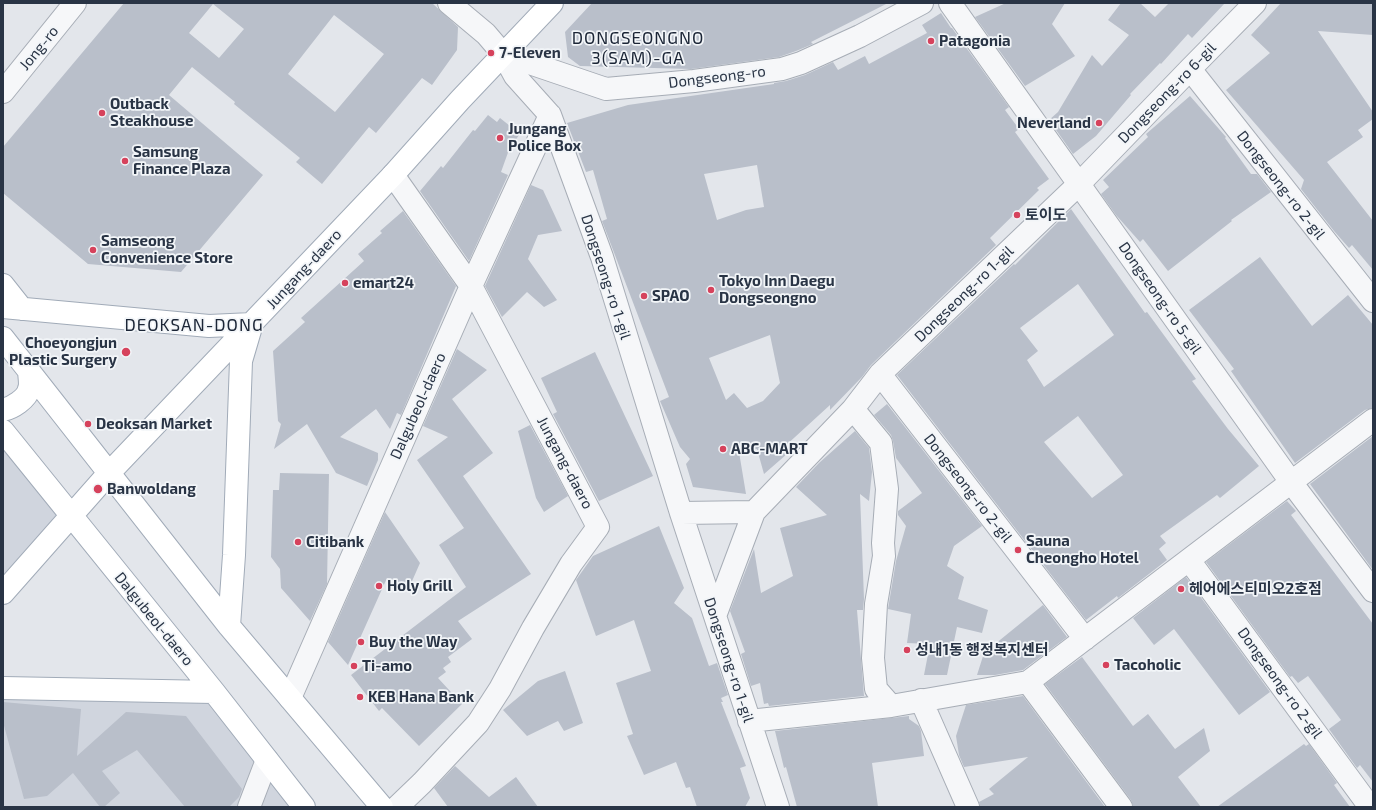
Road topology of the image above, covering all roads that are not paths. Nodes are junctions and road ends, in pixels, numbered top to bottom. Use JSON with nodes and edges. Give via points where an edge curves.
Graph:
{"nodes":[{"id":1,"x":75,"y":3,"type":"edge"},
{"id":2,"x":449,"y":3,"type":"edge"},
{"id":3,"x":552,"y":3,"type":"edge"},
{"id":4,"x":922,"y":3,"type":"edge"},
{"id":5,"x":950,"y":3,"type":"edge"},
{"id":6,"x":1255,"y":3,"type":"edge"},
{"id":7,"x":503,"y":54,"type":"junction"},
{"id":8,"x":1190,"y":68,"type":"junction"},
{"id":9,"x":3,"y":92,"type":"edge"},
{"id":10,"x":550,"y":115,"type":"junction"},
{"id":11,"x":393,"y":175,"type":"junction"},
{"id":12,"x":1079,"y":184,"type":"junction"},
{"id":13,"x":3,"y":285,"type":"edge"},
{"id":14,"x":472,"y":286,"type":"junction"},
{"id":15,"x":1373,"y":301,"type":"edge"},
{"id":16,"x":12,"y":308,"type":"edge"},
{"id":17,"x":252,"y":324,"type":"junction"},
{"id":18,"x":3,"y":338,"type":"edge"},
{"id":19,"x":29,"y":370,"type":"junction"},
{"id":20,"x":880,"y":374,"type":"junction"},
{"id":21,"x":853,"y":409,"type":"junction"},
{"id":22,"x":3,"y":410,"type":"edge"},
{"id":23,"x":1373,"y":420,"type":"edge"},
{"id":24,"x":3,"y":431,"type":"edge"},
{"id":25,"x":109,"y":473,"type":"junction"},
{"id":26,"x":1291,"y":482,"type":"junction"},
{"id":27,"x":754,"y":512,"type":"junction"},
{"id":28,"x":681,"y":513,"type":"junction"},
{"id":29,"x":71,"y":517,"type":"junction"},
{"id":30,"x":1189,"y":560,"type":"junction"},
{"id":31,"x":1373,"y":591,"type":"edge"},
{"id":32,"x":3,"y":593,"type":"edge"},
{"id":33,"x":715,"y":616,"type":"junction"},
{"id":34,"x":229,"y":626,"type":"junction"},
{"id":35,"x":1085,"y":639,"type":"junction"},
{"id":36,"x":1028,"y":682,"type":"junction"},
{"id":37,"x":3,"y":688,"type":"edge"},
{"id":38,"x":214,"y":692,"type":"junction"},
{"id":39,"x":290,"y":698,"type":"junction"},
{"id":40,"x":921,"y":700,"type":"junction"},
{"id":41,"x":891,"y":706,"type":"junction"},
{"id":42,"x":749,"y":721,"type":"junction"},
{"id":43,"x":267,"y":760,"type":"junction"},
{"id":44,"x":249,"y":807,"type":"edge"},
{"id":45,"x":304,"y":807,"type":"edge"},
{"id":46,"x":382,"y":807,"type":"edge"},
{"id":47,"x":397,"y":807,"type":"edge"},
{"id":48,"x":778,"y":807,"type":"edge"},
{"id":49,"x":968,"y":807,"type":"edge"},
{"id":50,"x":1121,"y":807,"type":"edge"},
{"id":51,"x":1370,"y":807,"type":"edge"}],
"edges":[{"from":1,"to":9,"type":"street","name":"Jong-ro"},
{"from":2,"to":7,"type":"street","name":"Dongseong-ro 1-gil","via":[[486,34]]},
{"from":3,"to":7,"type":"main road","name":"Jungang-daero"},
{"from":4,"to":7,"type":"street","name":"Dongseong-ro","via":[[860,36],[801,63],[782,69],[694,81],[606,89]]},
{"from":5,"to":12,"type":"street","name":"Dongseong-ro 5-gil"},
{"from":6,"to":8,"type":"street","name":"Dongseong-ro 6-gil"},
{"from":7,"to":10,"type":"street","name":"Dongseong-ro 1-gil","via":[[515,76]]},
{"from":7,"to":11,"type":"main road","name":"Jungang-daero"},
{"from":8,"to":12,"type":"street","name":"Dongseong-ro 6-gil"},
{"from":8,"to":15,"type":"street","name":"Dongseong-ro 2-gil"},
{"from":10,"to":14,"type":"street","name":"Dalgubeol-daero"},
{"from":10,"to":28,"type":"street","name":"Dongseong-ro 1-gil","via":[[602,257]]},
{"from":11,"to":14,"type":"street","name":"Jungang-daero"},
{"from":11,"to":17,"type":"main road","name":"Jungang-daero"},
{"from":12,"to":20,"type":"street","name":"Dongseong-ro 1-gil"},
{"from":12,"to":26,"type":"street","name":"Dongseong-ro 5-gil"},
{"from":13,"to":16,"type":"main road"},
{"from":14,"to":39,"type":"street","name":"Dalgubeol-daero"},
{"from":14,"to":47,"type":"street","name":"Jungang-daero","via":[[598,527],[571,564],[478,723]]},
{"from":16,"to":17,"type":"main road","via":[[209,326]]},
{"from":17,"to":25,"type":"main road","name":"Jungang-daero"},
{"from":17,"to":34,"type":"main road","via":[[241,361]]},
{"from":18,"to":19,"type":"main road"},
{"from":19,"to":22,"type":"main road","via":[[30,389],[20,402]]},
{"from":19,"to":25,"type":"main road"},
{"from":20,"to":21,"type":"street","name":"Dongseong-ro 1-gil"},
{"from":20,"to":35,"type":"street","name":"Dongseong-ro 2-gil"},
{"from":21,"to":27,"type":"street","name":"Dongseong-ro 1-gil"},
{"from":21,"to":41,"type":"street","via":[[881,443],[887,489],[884,556],[876,604],[873,658],[876,689]]},
{"from":23,"to":26,"type":"street"},
{"from":24,"to":29,"type":"main road","name":"Dalgubeol-daero"},
{"from":25,"to":29,"type":"main road","name":"Jungang-daero"},
{"from":25,"to":34,"type":"main road"},
{"from":26,"to":30,"type":"street"},
{"from":26,"to":31,"type":"street","name":"Dongseong-ro 5-gil"},
{"from":27,"to":28,"type":"street"},
{"from":27,"to":33,"type":"street"},
{"from":28,"to":33,"type":"street","name":"Dongseong-ro 1-gil"},
{"from":29,"to":32,"type":"main road","name":"Jungang-daero"},
{"from":29,"to":38,"type":"main road","name":"Dalgubeol-daero"},
{"from":30,"to":35,"type":"street"},
{"from":30,"to":51,"type":"street","name":"Dongseong-ro 2-gil"},
{"from":33,"to":42,"type":"street","name":"Dongseong-ro 1-gil"},
{"from":34,"to":39,"type":"main road"},
{"from":35,"to":36,"type":"street"},
{"from":36,"to":40,"type":"street"},
{"from":36,"to":50,"type":"street"},
{"from":37,"to":38,"type":"main road"},
{"from":38,"to":43,"type":"main road","name":"Dalgubeol-daero"},
{"from":39,"to":46,"type":"main road"},
{"from":40,"to":41,"type":"street"},
{"from":40,"to":49,"type":"street"},
{"from":41,"to":42,"type":"street"},
{"from":42,"to":48,"type":"street","name":"Dongseong-ro 1-gil"},
{"from":43,"to":44,"type":"street"},
{"from":43,"to":45,"type":"main road","name":"Dalgubeol-daero"}]}
